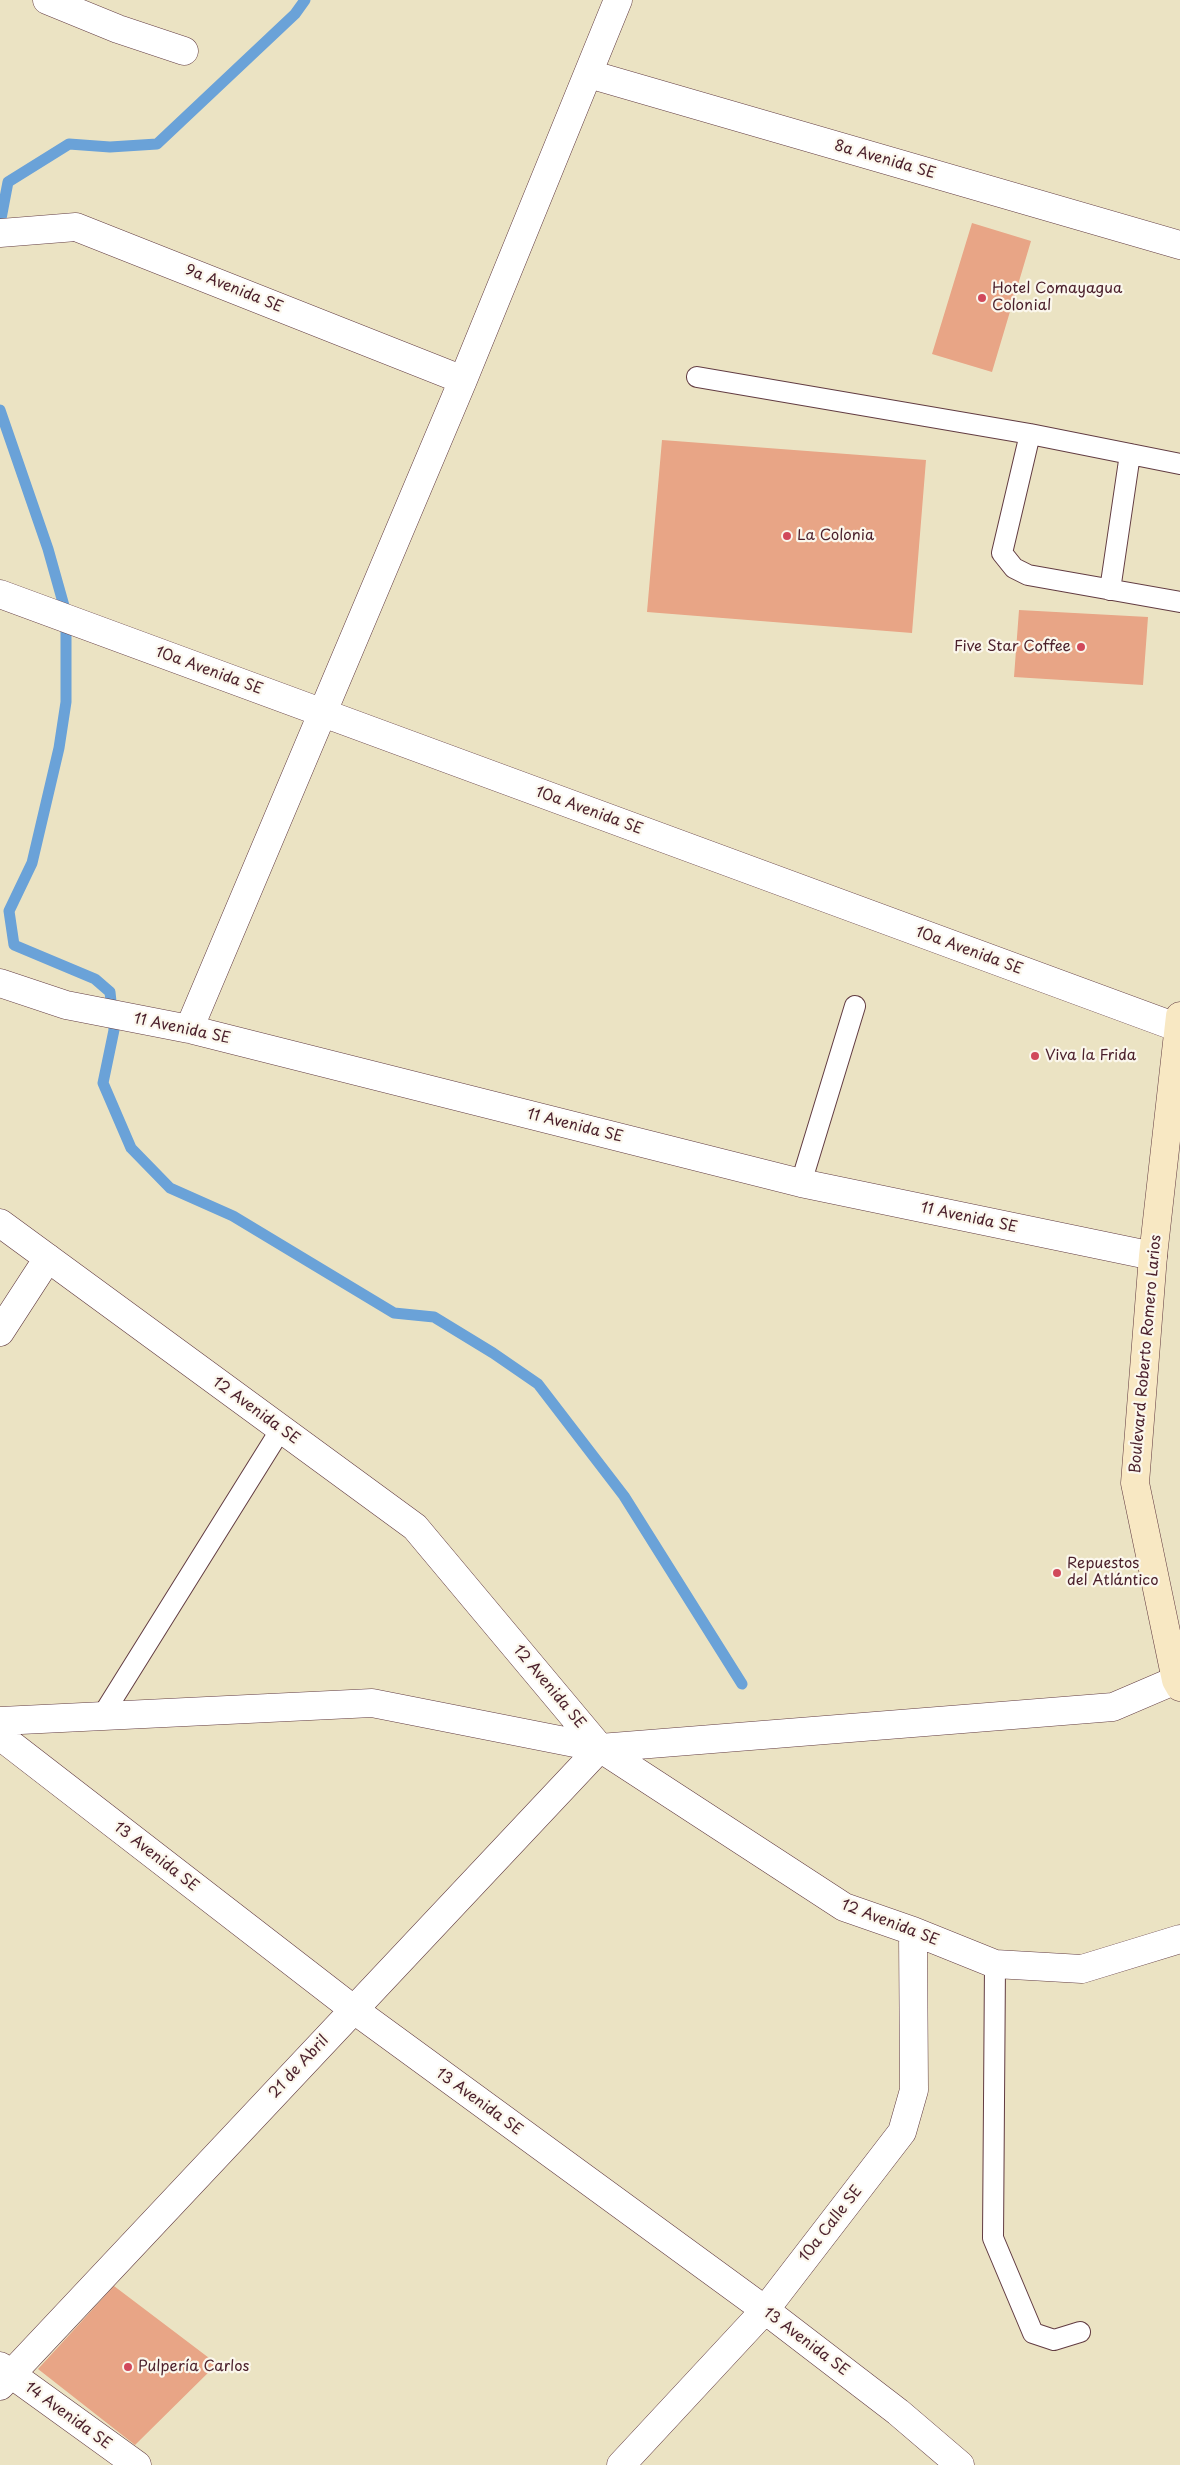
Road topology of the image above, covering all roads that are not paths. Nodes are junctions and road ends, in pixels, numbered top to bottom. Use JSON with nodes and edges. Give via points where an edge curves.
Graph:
{"nodes":[{"id":1,"x":47,"y":0,"type":"edge"},
{"id":2,"x":618,"y":0,"type":"edge"},
{"id":3,"x":105,"y":11,"type":"edge"},
{"id":4,"x":184,"y":51,"type":"dead end"},
{"id":5,"x":589,"y":74,"type":"junction"},
{"id":6,"x":12,"y":232,"type":"edge"},
{"id":7,"x":1180,"y":245,"type":"edge"},
{"id":8,"x":697,"y":377,"type":"dead end"},
{"id":9,"x":463,"y":380,"type":"junction"},
{"id":10,"x":1030,"y":434,"type":"junction"},
{"id":11,"x":1130,"y":454,"type":"junction"},
{"id":12,"x":1180,"y":464,"type":"edge"},
{"id":13,"x":1110,"y":590,"type":"junction"},
{"id":14,"x":0,"y":594,"type":"edge"},
{"id":15,"x":1180,"y":602,"type":"edge"},
{"id":16,"x":322,"y":712,"type":"junction"},
{"id":17,"x":0,"y":983,"type":"edge"},
{"id":18,"x":855,"y":1006,"type":"dead end"},
{"id":19,"x":1179,"y":1022,"type":"edge"},
{"id":20,"x":189,"y":1030,"type":"junction"},
{"id":21,"x":801,"y":1183,"type":"junction"},
{"id":22,"x":0,"y":1223,"type":"edge"},
{"id":23,"x":1153,"y":1256,"type":"junction"},
{"id":24,"x":48,"y":1258,"type":"junction"},
{"id":25,"x":0,"y":1332,"type":"edge"},
{"id":26,"x":281,"y":1429,"type":"junction"},
{"id":27,"x":1178,"y":1684,"type":"edge"},
{"id":28,"x":102,"y":1716,"type":"junction"},
{"id":29,"x":0,"y":1721,"type":"edge"},
{"id":30,"x":0,"y":1736,"type":"edge"},
{"id":31,"x":600,"y":1748,"type":"junction"},
{"id":32,"x":913,"y":1931,"type":"junction"},
{"id":33,"x":1180,"y":1939,"type":"edge"},
{"id":34,"x":995,"y":1964,"type":"junction"},
{"id":35,"x":353,"y":2009,"type":"junction"},
{"id":36,"x":765,"y":2310,"type":"junction"},
{"id":37,"x":1080,"y":2332,"type":"dead end"},
{"id":38,"x":4,"y":2375,"type":"edge"},
{"id":39,"x":137,"y":2465,"type":"edge"},
{"id":40,"x":621,"y":2465,"type":"edge"},
{"id":41,"x":960,"y":2465,"type":"edge"}],
"edges":[{"from":1,"to":3,"type":"street"},
{"from":2,"to":5,"type":"street"},
{"from":3,"to":4,"type":"street"},
{"from":5,"to":7,"type":"street","name":"8a Avenida SE"},
{"from":5,"to":9,"type":"street"},
{"from":6,"to":9,"type":"street","name":"9a Avenida SE","via":[[76,227]]},
{"from":8,"to":10,"type":"lane"},
{"from":9,"to":16,"type":"street"},
{"from":10,"to":11,"type":"lane"},
{"from":10,"to":13,"type":"lane","via":[[1002,554],[1014,568],[1028,575]]},
{"from":11,"to":12,"type":"lane"},
{"from":11,"to":13,"type":"lane"},
{"from":13,"to":15,"type":"lane"},
{"from":14,"to":16,"type":"street","name":"10a Avenida SE"},
{"from":16,"to":19,"type":"street","name":"10a Avenida SE"},
{"from":16,"to":20,"type":"street"},
{"from":17,"to":20,"type":"street","name":"11 Avenida SE","via":[[66,1005]]},
{"from":18,"to":21,"type":"lane"},
{"from":19,"to":23,"type":"main road","name":"Boulevard Roberto Romero Larios"},
{"from":20,"to":21,"type":"street","name":"11 Avenida SE"},
{"from":21,"to":23,"type":"street","name":"11 Avenida SE"},
{"from":22,"to":24,"type":"street","name":"12 Avenida SE"},
{"from":23,"to":27,"type":"main road","name":"Boulevard Roberto Romero Larios","via":[[1135,1483]]},
{"from":24,"to":25,"type":"street"},
{"from":24,"to":26,"type":"street","name":"12 Avenida SE"},
{"from":26,"to":28,"type":"lane"},
{"from":26,"to":31,"type":"street","name":"12 Avenida SE","via":[[415,1527]]},
{"from":27,"to":31,"type":"street","via":[[1113,1708]]},
{"from":28,"to":29,"type":"street"},
{"from":28,"to":31,"type":"street","via":[[372,1703]]},
{"from":30,"to":35,"type":"street","name":"13 Avenida SE"},
{"from":31,"to":32,"type":"street","name":"12 Avenida SE","via":[[844,1907]]},
{"from":31,"to":35,"type":"street","name":"21 de Abril"},
{"from":32,"to":34,"type":"street","name":"12 Avenida SE"},
{"from":32,"to":36,"type":"street","name":"10a Calle SE","via":[[914,2090],[902,2132]]},
{"from":33,"to":34,"type":"street","name":"12 Avenida SE","via":[[1082,1970]]},
{"from":34,"to":37,"type":"lane","via":[[994,2238],[1033,2333],[1054,2340]]},
{"from":35,"to":36,"type":"street","name":"13 Avenida SE"},
{"from":35,"to":38,"type":"street","name":"21 de Abril"},
{"from":36,"to":40,"type":"street","name":"10a Calle SE"},
{"from":36,"to":41,"type":"street","name":"13 Avenida SE","via":[[898,2412]]},
{"from":38,"to":39,"type":"street","name":"14 Avenida SE"}]}
